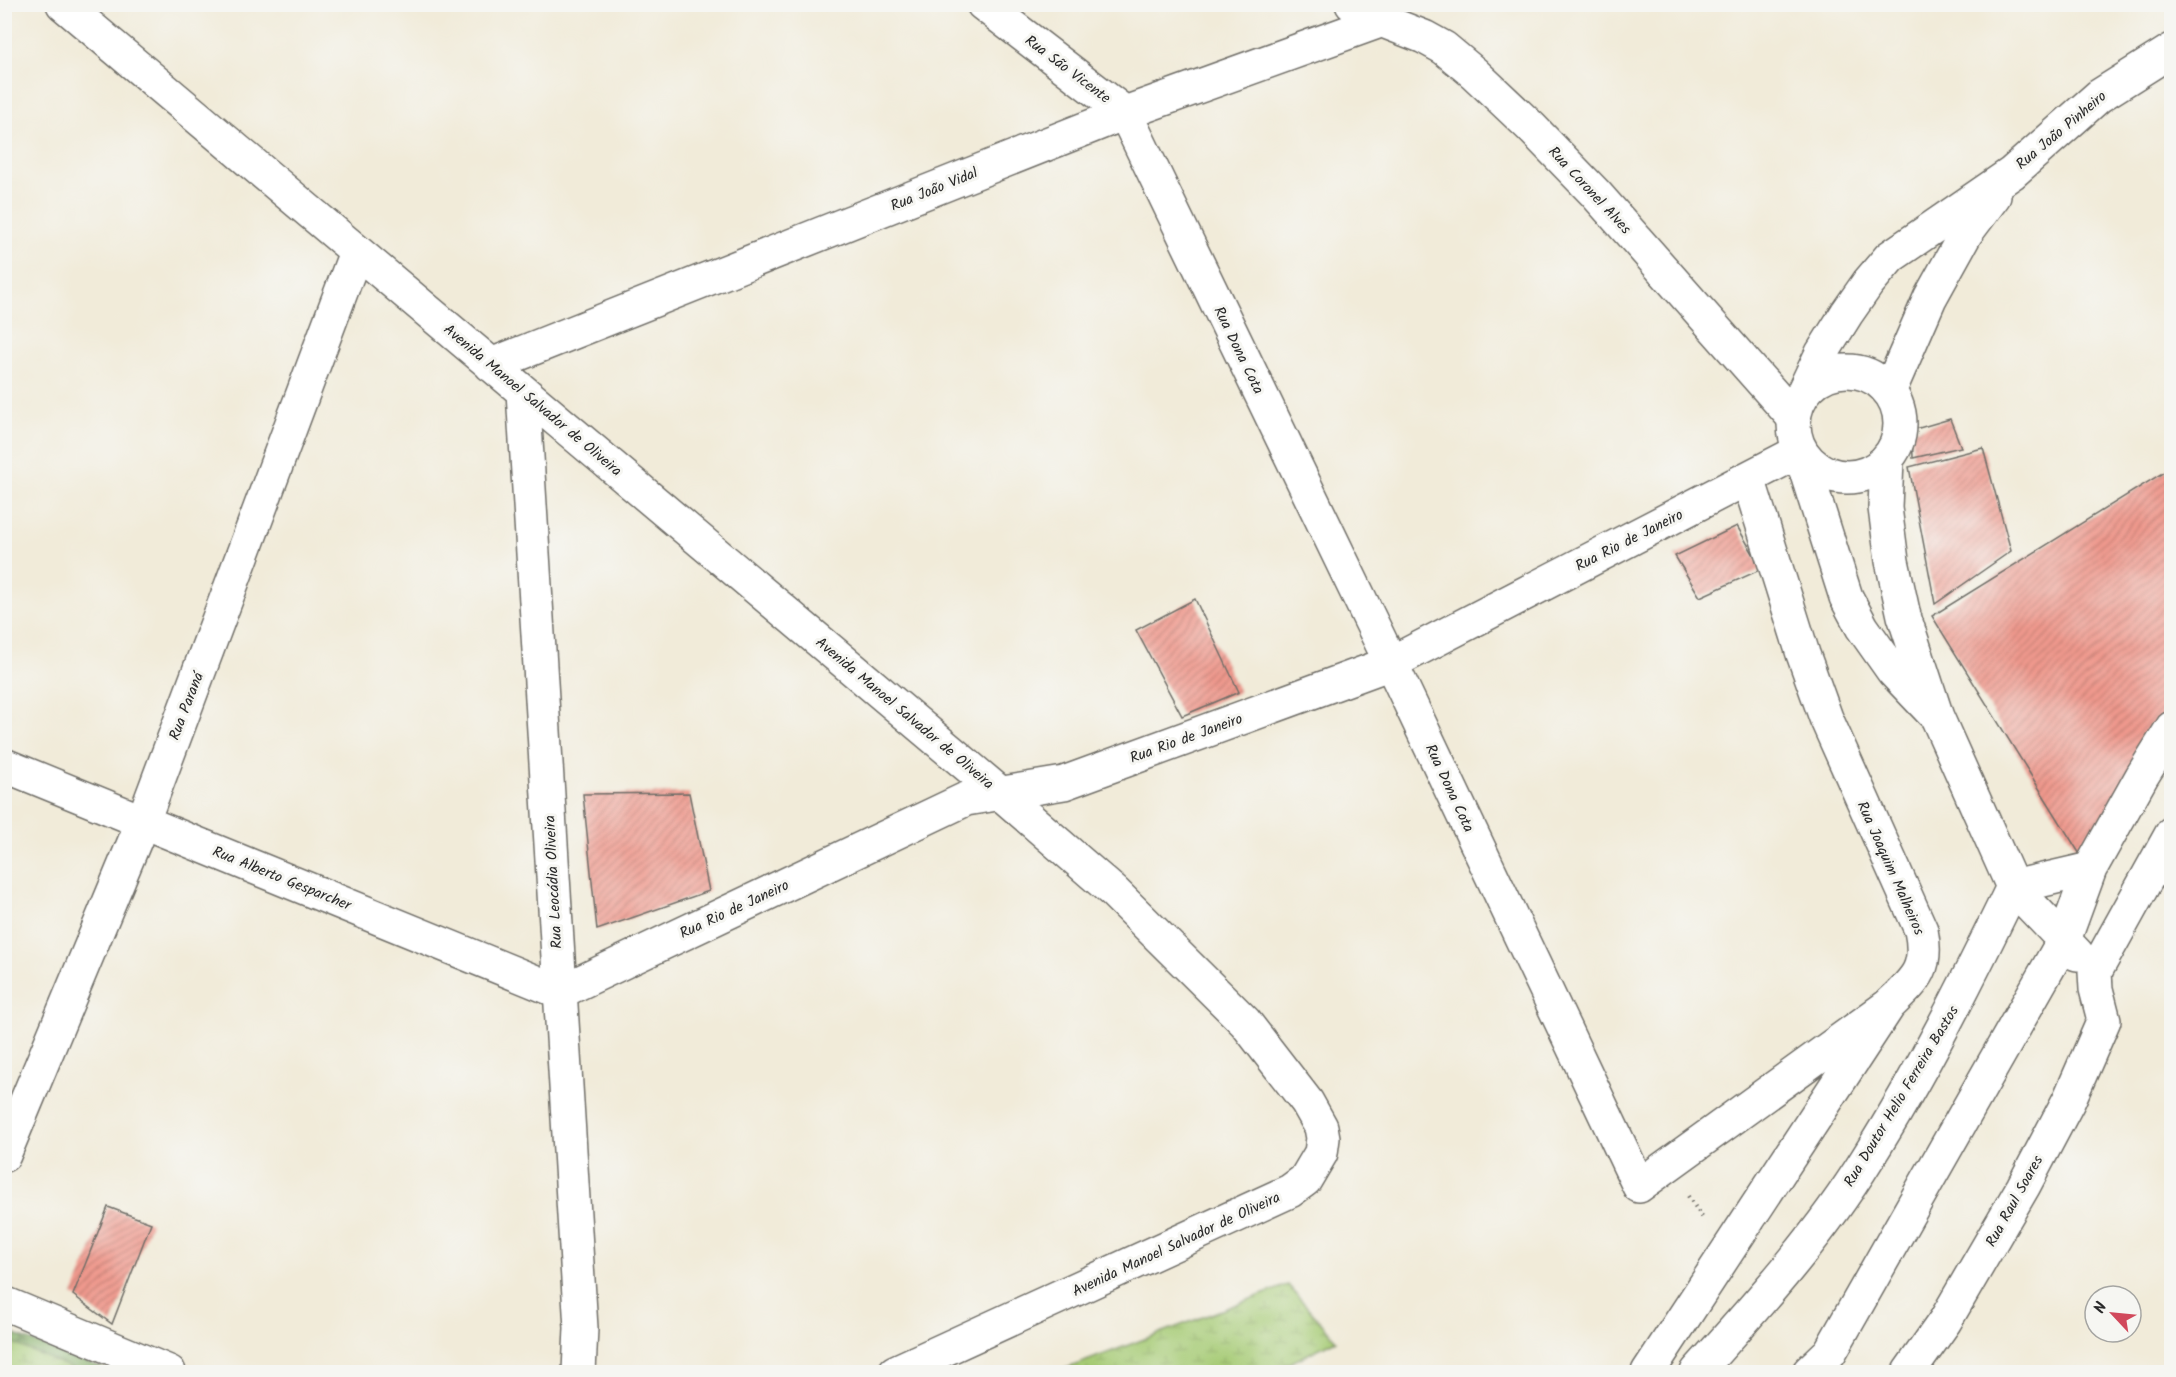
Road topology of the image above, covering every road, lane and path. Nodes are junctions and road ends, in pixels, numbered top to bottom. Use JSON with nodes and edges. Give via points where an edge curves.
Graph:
{"nodes":[{"id":1,"x":63,"y":4,"type":"edge"},
{"id":2,"x":983,"y":4,"type":"edge"},
{"id":3,"x":1352,"y":4,"type":"edge"},
{"id":4,"x":1380,"y":21,"type":"junction"},
{"id":5,"x":2172,"y":50,"type":"edge"},
{"id":6,"x":1125,"y":112,"type":"junction"},
{"id":7,"x":2012,"y":172,"type":"junction"},
{"id":8,"x":356,"y":252,"type":"junction"},
{"id":9,"x":491,"y":365,"type":"junction"},
{"id":10,"x":523,"y":392,"type":"junction"},
{"id":11,"x":1889,"y":392,"type":"junction"},
{"id":12,"x":1796,"y":410,"type":"junction"},
{"id":13,"x":1800,"y":451,"type":"junction"},
{"id":14,"x":1887,"y":459,"type":"junction"},
{"id":15,"x":1748,"y":478,"type":"junction"},
{"id":16,"x":1391,"y":663,"type":"junction"},
{"id":17,"x":1937,"y":717,"type":"junction"},
{"id":18,"x":2172,"y":728,"type":"edge"},
{"id":19,"x":4,"y":765,"type":"edge"},
{"id":20,"x":1000,"y":793,"type":"junction"},
{"id":21,"x":143,"y":821,"type":"junction"},
{"id":22,"x":2172,"y":833,"type":"edge"},
{"id":23,"x":2091,"y":869,"type":"junction"},
{"id":24,"x":2013,"y":887,"type":"junction"},
{"id":25,"x":2064,"y":940,"type":"junction"},
{"id":26,"x":2095,"y":972,"type":"junction"},
{"id":27,"x":560,"y":992,"type":"junction"},
{"id":28,"x":1889,"y":1005,"type":"junction"},
{"id":29,"x":4,"y":1155,"type":"edge"},
{"id":30,"x":1669,"y":1165,"type":"junction"},
{"id":31,"x":1732,"y":1245,"type":"junction"},
{"id":32,"x":4,"y":1303,"type":"edge"},
{"id":33,"x":170,"y":1372,"type":"edge"},
{"id":34,"x":579,"y":1372,"type":"edge"},
{"id":35,"x":895,"y":1372,"type":"edge"},
{"id":36,"x":1648,"y":1372,"type":"edge"},
{"id":37,"x":1697,"y":1372,"type":"edge"},
{"id":38,"x":1809,"y":1372,"type":"edge"},
{"id":39,"x":1909,"y":1372,"type":"edge"}],
"edges":[{"from":1,"to":8,"type":"street","name":"Avenida Manoel Salvador de Oliveira"},
{"from":2,"to":6,"type":"street","name":"Rua São Vicente"},
{"from":3,"to":4,"type":"street","name":"Rua Coronel Alves"},
{"from":4,"to":6,"type":"street","name":"Rua João Vidal"},
{"from":4,"to":12,"type":"street","name":"Rua Coronel Alves","via":[[1444,48],[1474,73],[1595,193]]},
{"from":5,"to":7,"type":"street","name":"Rua João Pinheiro","via":[[2099,96]]},
{"from":6,"to":9,"type":"street","name":"Rua João Vidal"},
{"from":6,"to":16,"type":"street","name":"Rua Dona Cota"},
{"from":7,"to":11,"type":"street","via":[[1961,242],[1930,298]]},
{"from":7,"to":12,"type":"street","via":[[1890,257],[1822,353]]},
{"from":8,"to":9,"type":"street","name":"Avenida Manoel Salvador de Oliveira"},
{"from":8,"to":21,"type":"street","name":"Rua Paraná"},
{"from":9,"to":10,"type":"street","name":"Avenida Manoel Salvador de Oliveira"},
{"from":10,"to":20,"type":"street","name":"Avenida Manoel Salvador de Oliveira"},
{"from":10,"to":27,"type":"street","name":"Rua Leocádia Oliveira"},
{"from":11,"to":12,"type":"street","via":[[1860,372],[1842,371],[1809,386]]},
{"from":11,"to":14,"type":"street","via":[[1898,409],[1900,426]]},
{"from":12,"to":13,"type":"street","via":[[1794,436]]},
{"from":13,"to":14,"type":"street","via":[[1826,474],[1842,477],[1859,476]]},
{"from":13,"to":15,"type":"street","name":"Rua Rio de Janeiro"},
{"from":13,"to":17,"type":"street","via":[[1846,597],[1893,671]]},
{"from":14,"to":17,"type":"street","via":[[1885,508],[1892,561]]},
{"from":15,"to":16,"type":"street","name":"Rua Rio de Janeiro"},
{"from":15,"to":28,"type":"street","name":"Rua Joaquim Malheiros","via":[[1826,718],[1921,930],[1922,966]]},
{"from":16,"to":20,"type":"street","name":"Rua Rio de Janeiro","via":[[1064,783]]},
{"from":16,"to":30,"type":"street","name":"Rua Dona Cota","via":[[1639,1186]]},
{"from":17,"to":24,"type":"street"},
{"from":18,"to":23,"type":"street"},
{"from":19,"to":21,"type":"street","name":"Rua Alberto Gesparcher"},
{"from":20,"to":27,"type":"street","name":"Rua Rio de Janeiro","via":[[966,799]]},
{"from":20,"to":35,"type":"street","name":"Avenida Manoel Salvador de Oliveira","via":[[1114,892],[1245,1022],[1314,1114],[1323,1138],[1321,1153],[1305,1180],[1267,1204]]},
{"from":21,"to":27,"type":"street","name":"Rua Alberto Gesparcher"},
{"from":21,"to":29,"type":"street","name":"Rua Paraná"},
{"from":22,"to":26,"type":"street"},
{"from":23,"to":24,"type":"street"},
{"from":23,"to":25,"type":"street"},
{"from":24,"to":25,"type":"street"},
{"from":24,"to":37,"type":"street","name":"Rua Doutor Helio Ferreira Bastos","via":[[1945,1025],[1866,1160],[1771,1289]]},
{"from":25,"to":26,"type":"street"},
{"from":25,"to":38,"type":"street","via":[[1830,1352]]},
{"from":26,"to":39,"type":"street","name":"Rua Raul Soares","via":[[2104,1020],[2069,1100],[1946,1321]]},
{"from":27,"to":34,"type":"street","name":"Rua Leocádia Oliveira","via":[[581,1328]]},
{"from":28,"to":30,"type":"street","name":"Rua Dona Cota"},
{"from":28,"to":31,"type":"street","name":"Rua Joaquim Malheiros"},
{"from":30,"to":31,"type":"path","via":[[1715,1235]]},
{"from":31,"to":36,"type":"street","name":"Rua Joaquim Malheiros"},
{"from":32,"to":33,"type":"street"}]}
